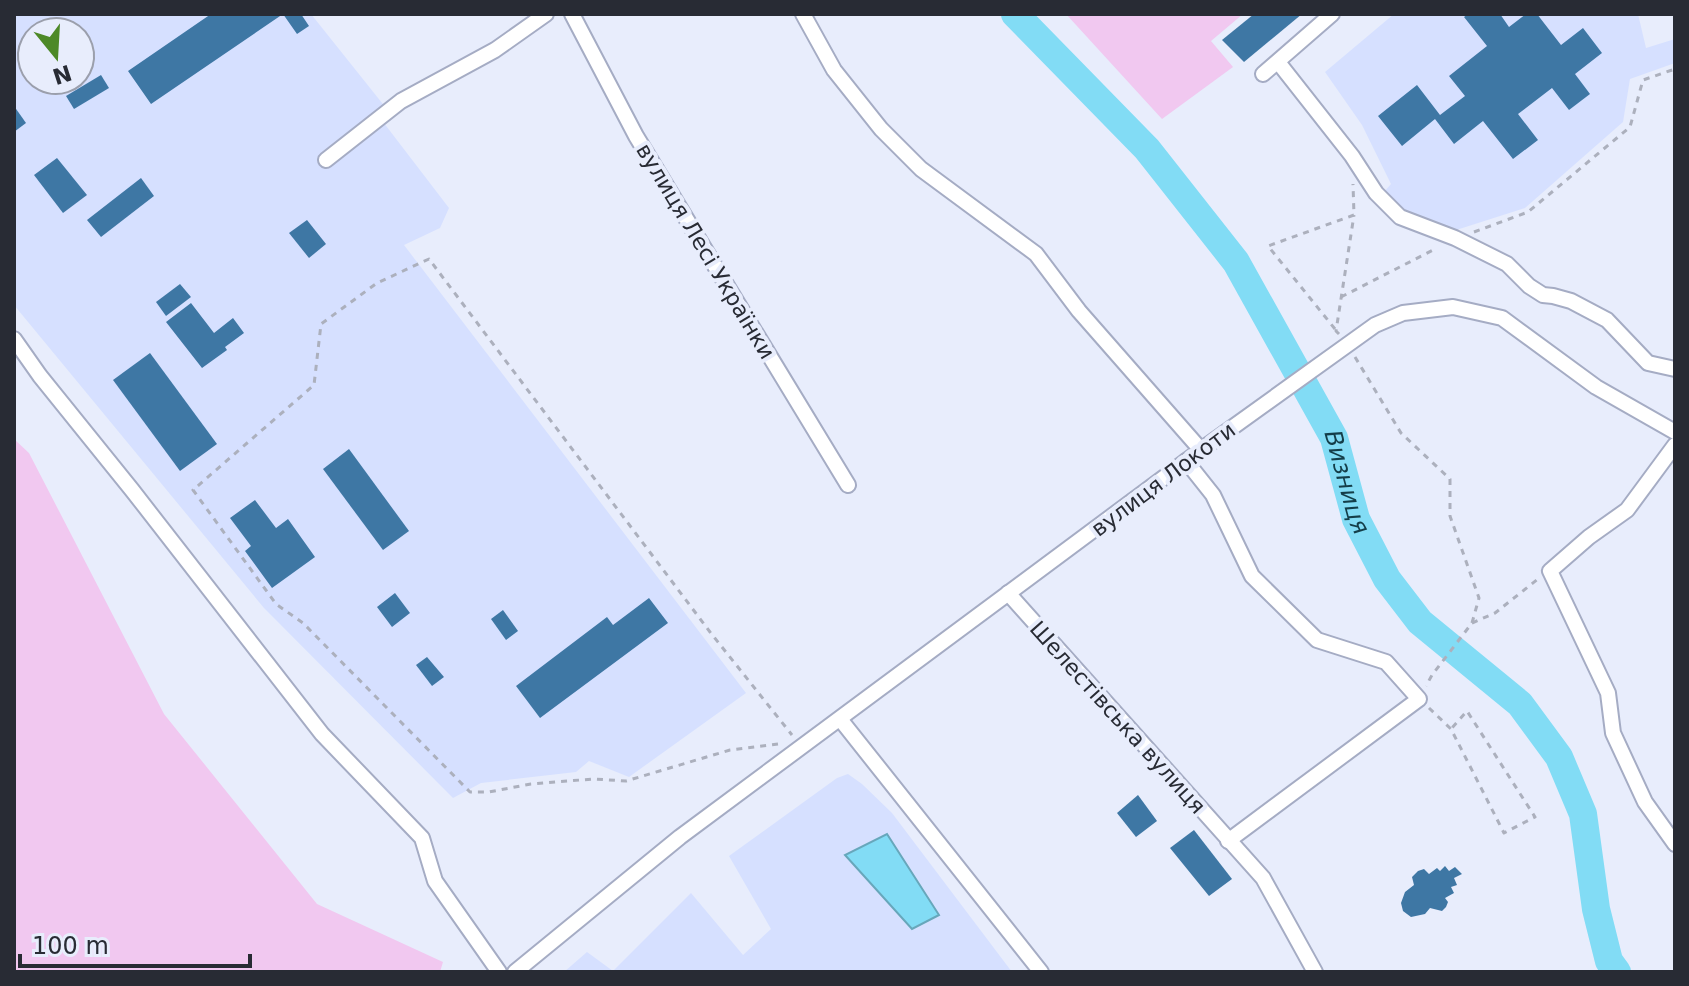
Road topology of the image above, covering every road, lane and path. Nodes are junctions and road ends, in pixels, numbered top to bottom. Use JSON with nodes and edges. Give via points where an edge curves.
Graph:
{"nodes":[{"id":1,"x":546,"y":14,"type":"edge"},
{"id":2,"x":572,"y":14,"type":"edge"},
{"id":3,"x":803,"y":14,"type":"edge"},
{"id":4,"x":1332,"y":14,"type":"edge"},
{"id":5,"x":1278,"y":62,"type":"junction"},
{"id":6,"x":1675,"y":69,"type":"edge"},
{"id":7,"x":1263,"y":74,"type":"dead end"},
{"id":8,"x":1352,"y":156,"type":"junction"},
{"id":9,"x":326,"y":160,"type":"dead end"},
{"id":10,"x":1354,"y":215,"type":"junction"},
{"id":11,"x":1455,"y":238,"type":"junction"},
{"id":12,"x":1341,"y":297,"type":"junction"},
{"id":13,"x":1336,"y":331,"type":"junction"},
{"id":14,"x":14,"y":339,"type":"edge"},
{"id":15,"x":1343,"y":347,"type":"junction"},
{"id":16,"x":1675,"y":369,"type":"edge"},
{"id":17,"x":1675,"y":432,"type":"edge"},
{"id":18,"x":1675,"y":445,"type":"edge"},
{"id":19,"x":1201,"y":450,"type":"junction"},
{"id":20,"x":1186,"y":461,"type":"junction"},
{"id":21,"x":848,"y":485,"type":"dead end"},
{"id":22,"x":1550,"y":571,"type":"junction"},
{"id":23,"x":1008,"y":593,"type":"junction"},
{"id":24,"x":1472,"y":623,"type":"junction"},
{"id":25,"x":1432,"y":675,"type":"dead end"},
{"id":26,"x":840,"y":719,"type":"junction"},
{"id":27,"x":1451,"y":729,"type":"joint"},
{"id":28,"x":800,"y":744,"type":"junction"},
{"id":29,"x":1228,"y":841,"type":"junction"},
{"id":30,"x":1675,"y":844,"type":"edge"},
{"id":31,"x":499,"y":972,"type":"edge"},
{"id":32,"x":515,"y":972,"type":"edge"},
{"id":33,"x":1041,"y":972,"type":"edge"},
{"id":34,"x":1315,"y":972,"type":"edge"}],
"edges":[{"from":1,"to":9,"type":"street","via":[[495,50],[401,101]]},
{"from":2,"to":21,"type":"street","name":"вулиця Лесі Українки","via":[[636,136]]},
{"from":3,"to":19,"type":"street","via":[[834,70],[881,129],[921,169],[1036,254]]},
{"from":4,"to":5,"type":"street"},
{"from":5,"to":7,"type":"street"},
{"from":5,"to":8,"type":"street"},
{"from":6,"to":11,"type":"path","via":[[1643,80],[1630,127],[1528,212]]},
{"from":8,"to":10,"type":"path"},
{"from":8,"to":11,"type":"street","via":[[1376,193],[1400,217]]},
{"from":10,"to":12,"type":"path"},
{"from":10,"to":13,"type":"path","via":[[1268,246]]},
{"from":11,"to":12,"type":"path"},
{"from":11,"to":16,"type":"street","via":[[1507,264],[1543,295],[1571,301],[1607,320],[1648,363]]},
{"from":12,"to":13,"type":"path"},
{"from":13,"to":15,"type":"path"},
{"from":14,"to":31,"type":"street","via":[[322,734],[422,838],[435,881]]},
{"from":15,"to":17,"type":"street","name":"вулиця Локоти","via":[[1403,313],[1453,307],[1481,312],[1502,318],[1596,387]]},
{"from":15,"to":19,"type":"street","name":"вулиця Локоти"},
{"from":15,"to":24,"type":"path","via":[[1401,433],[1450,479],[1450,516],[1479,598]]},
{"from":18,"to":22,"type":"street","via":[[1627,510]]},
{"from":19,"to":20,"type":"street","name":"вулиця Локоти"},
{"from":20,"to":23,"type":"street","name":"вулиця Локоти"},
{"from":20,"to":29,"type":"street","via":[[1213,495],[1252,576],[1317,640],[1386,662],[1419,699]]},
{"from":22,"to":24,"type":"path","via":[[1495,613]]},
{"from":22,"to":30,"type":"street","via":[[1608,693],[1613,733],[1645,802]]},
{"from":23,"to":26,"type":"street","name":"вулиця Локоти"},
{"from":23,"to":29,"type":"street","name":"Шелестівська вулиця"},
{"from":24,"to":25,"type":"path"},
{"from":26,"to":28,"type":"street","name":"вулиця Локоти"},
{"from":26,"to":33,"type":"street"},
{"from":27,"to":27,"type":"path","via":[[1504,833],[1535,817],[1467,711]]},
{"from":28,"to":28,"type":"path","via":[[429,259],[377,283],[321,324],[314,385],[193,490],[276,604],[303,623],[470,792],[593,779],[626,781],[730,750]]},
{"from":28,"to":32,"type":"street","name":"вулиця Локоти"},
{"from":29,"to":34,"type":"street","name":"Шелестівська вулиця","via":[[1263,878]]}]}
